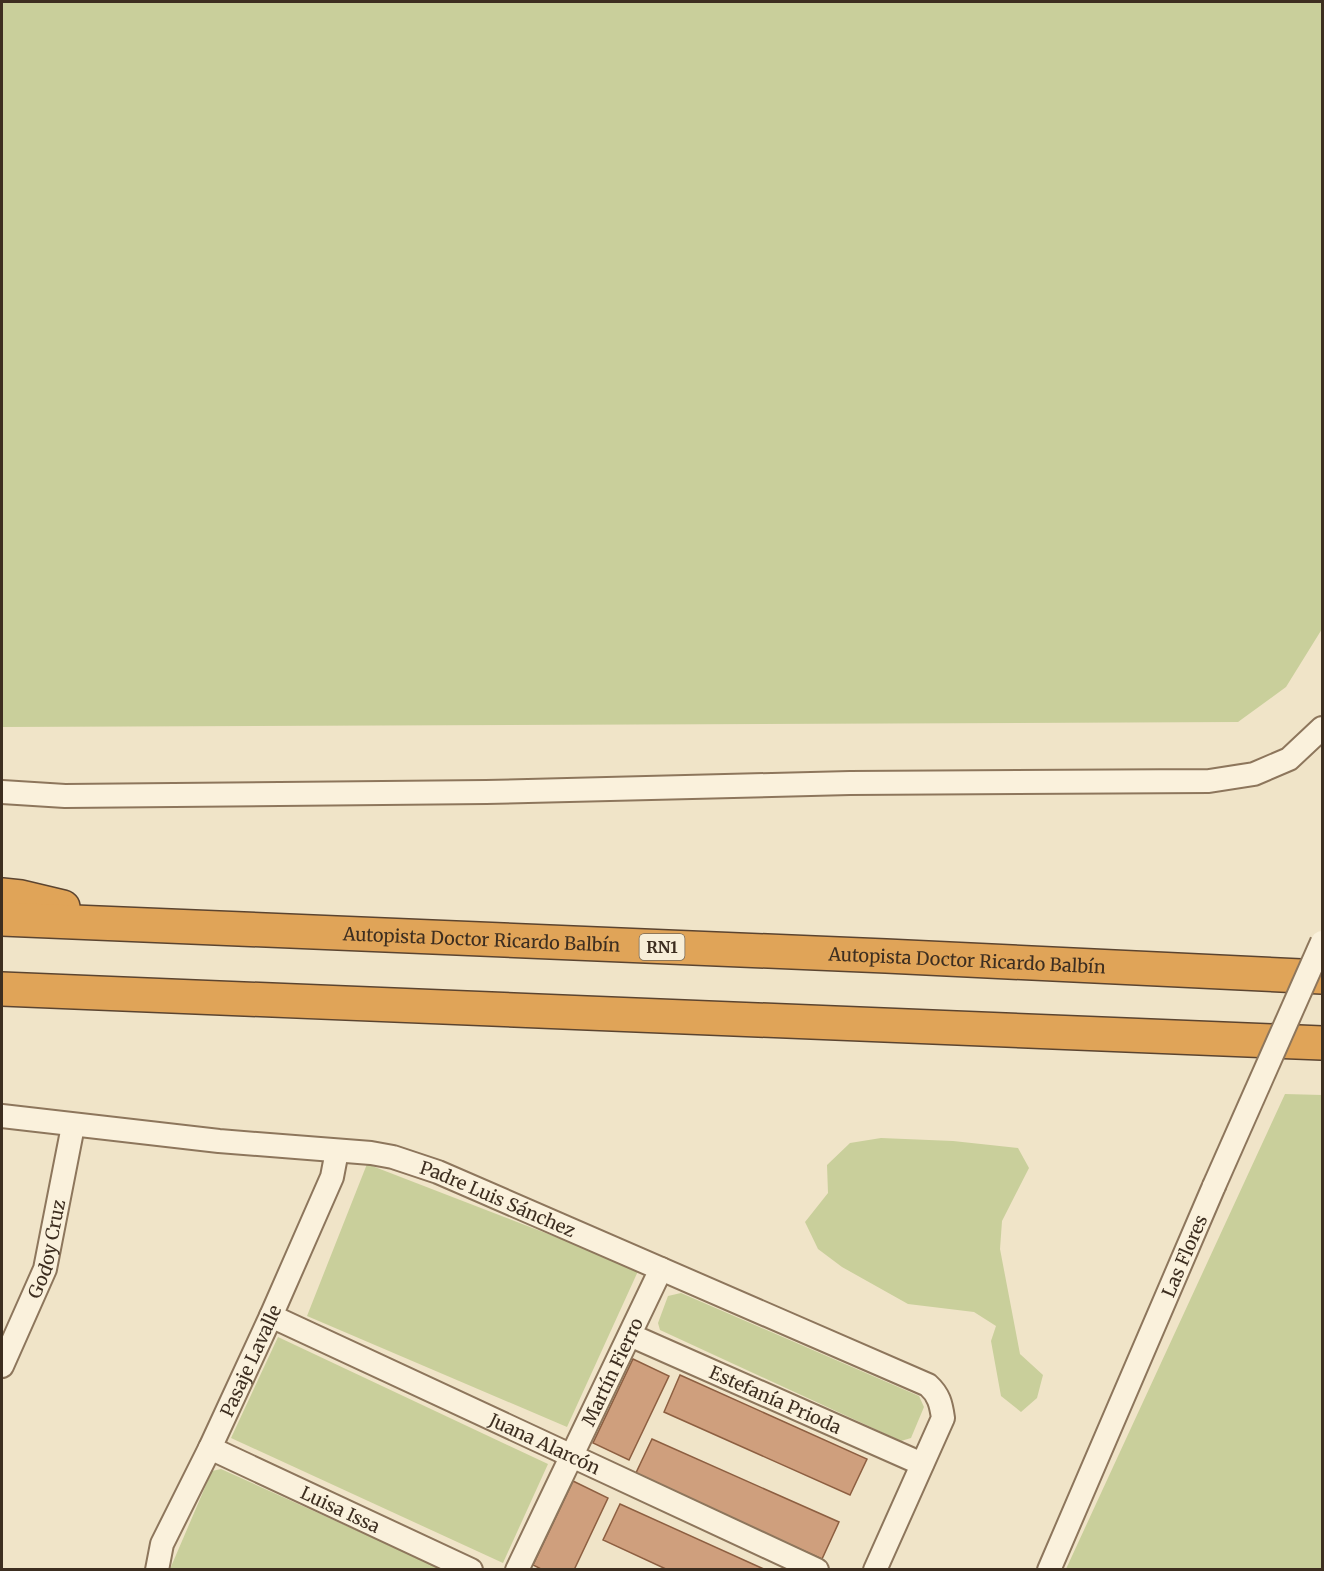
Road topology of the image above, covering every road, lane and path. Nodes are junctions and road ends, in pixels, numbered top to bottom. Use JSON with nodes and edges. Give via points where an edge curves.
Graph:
{"nodes":[{"id":1,"x":1323,"y":728,"type":"edge"},
{"id":2,"x":2,"y":792,"type":"edge"},
{"id":3,"x":2,"y":895,"type":"edge"},
{"id":4,"x":2,"y":919,"type":"edge"},
{"id":5,"x":135,"y":925,"type":"junction"},
{"id":6,"x":1323,"y":942,"type":"edge"},
{"id":7,"x":1323,"y":977,"type":"edge"},
{"id":8,"x":2,"y":989,"type":"edge"},
{"id":9,"x":1323,"y":1043,"type":"edge"},
{"id":10,"x":2,"y":1116,"type":"edge"},
{"id":11,"x":73,"y":1126,"type":"junction"},
{"id":12,"x":337,"y":1151,"type":"junction"},
{"id":13,"x":661,"y":1269,"type":"junction"},
{"id":14,"x":271,"y":1316,"type":"junction"},
{"id":15,"x":630,"y":1335,"type":"junction"},
{"id":16,"x":2,"y":1366,"type":"edge"},
{"id":17,"x":210,"y":1448,"type":"junction"},
{"id":18,"x":571,"y":1457,"type":"junction"},
{"id":19,"x":922,"y":1464,"type":"junction"},
{"id":20,"x":157,"y":1569,"type":"edge"},
{"id":21,"x":471,"y":1569,"type":"edge"},
{"id":22,"x":517,"y":1569,"type":"edge"},
{"id":23,"x":817,"y":1569,"type":"edge"},
{"id":24,"x":875,"y":1569,"type":"edge"},
{"id":25,"x":1049,"y":1569,"type":"edge"}],
"edges":[{"from":1,"to":2,"type":"street","via":[[1289,759],[1254,774],[1209,781],[65,796]]},
{"from":3,"to":5,"type":"highway"},
{"from":4,"to":5,"type":"highway","name":"Autopista Doctor Ricardo Balbín","number":"RN1"},
{"from":5,"to":7,"type":"highway","name":"Autopista Doctor Ricardo Balbín","number":"RN1"},
{"from":6,"to":25,"type":"street","name":"Las Flores","bridge":true},
{"from":8,"to":9,"type":"highway"},
{"from":10,"to":11,"type":"street","name":"Padre Luis Sánchez"},
{"from":11,"to":12,"type":"street","name":"Padre Luis Sánchez"},
{"from":11,"to":16,"type":"street","name":"Godoy Cruz","via":[[45,1269]]},
{"from":12,"to":13,"type":"street","name":"Padre Luis Sánchez","via":[[419,1164]]},
{"from":12,"to":14,"type":"street","name":"Pasaje Lavalle","via":[[332,1177]]},
{"from":13,"to":15,"type":"street","name":"Martín Fierro"},
{"from":13,"to":19,"type":"street","name":"Padre Luis Sánchez","via":[[928,1385],[936,1392],[943,1418]]},
{"from":14,"to":17,"type":"street","name":"Pasaje Lavalle"},
{"from":14,"to":18,"type":"street","name":"Juana Alarcón"},
{"from":15,"to":18,"type":"street","name":"Martín Fierro"},
{"from":15,"to":19,"type":"street","name":"Estefanía Prioda"},
{"from":17,"to":20,"type":"street","name":"Pasaje Lavalle","via":[[162,1544]]},
{"from":17,"to":21,"type":"street","name":"Luisa Issa"},
{"from":18,"to":22,"type":"street","name":"Martín Fierro"},
{"from":18,"to":23,"type":"street","name":"Juana Alarcón"},
{"from":19,"to":24,"type":"street"}]}
